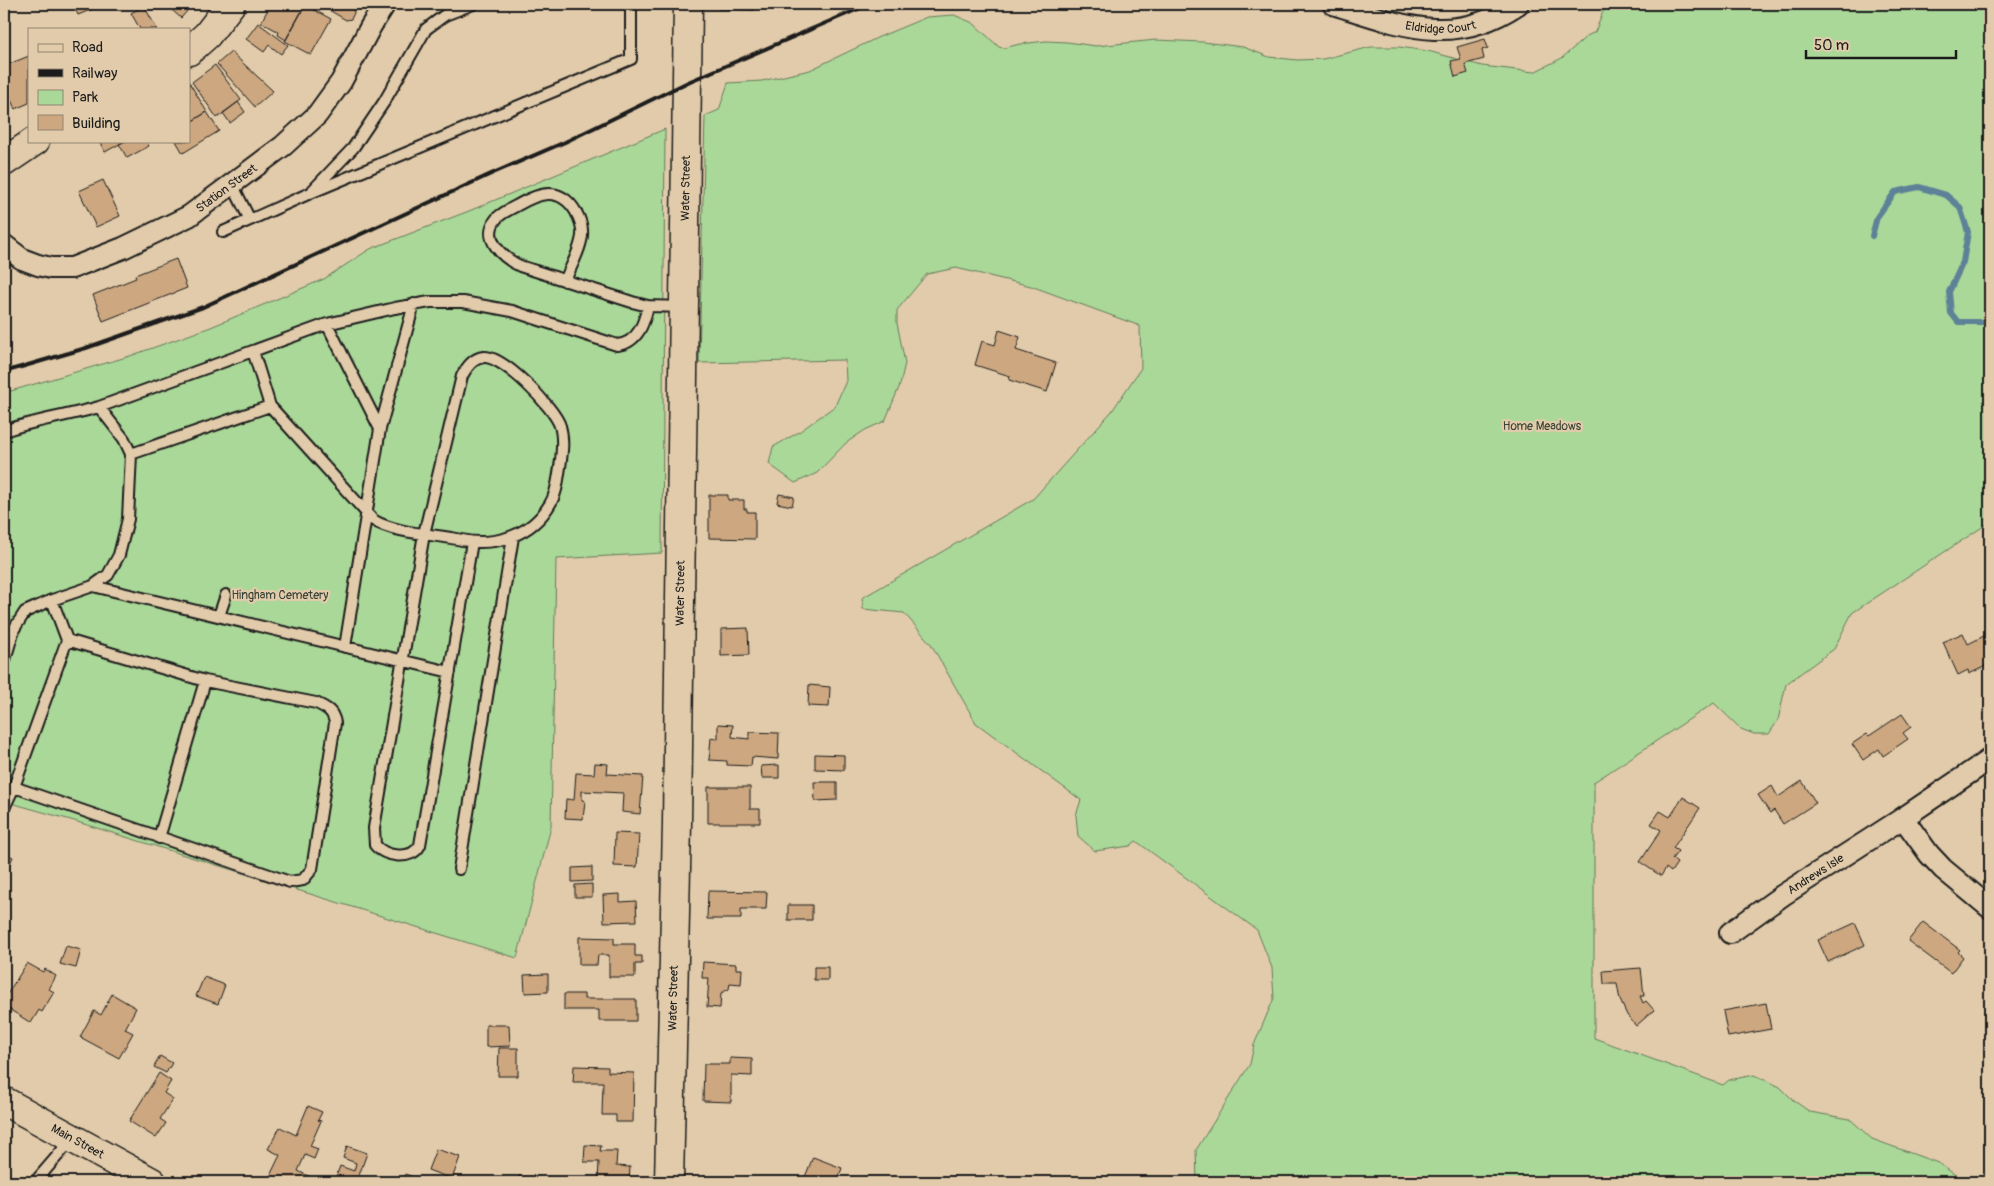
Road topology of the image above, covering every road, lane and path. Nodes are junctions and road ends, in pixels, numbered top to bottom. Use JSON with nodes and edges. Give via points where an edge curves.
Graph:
{"nodes":[{"id":1,"x":231,"y":4,"type":"edge"},
{"id":2,"x":386,"y":4,"type":"edge"},
{"id":3,"x":472,"y":4,"type":"edge"},
{"id":4,"x":631,"y":4,"type":"edge"},
{"id":5,"x":688,"y":4,"type":"edge"},
{"id":6,"x":1333,"y":4,"type":"edge"},
{"id":7,"x":1518,"y":4,"type":"edge"},
{"id":8,"x":190,"y":50,"type":"edge"},
{"id":9,"x":34,"y":142,"type":"edge"},
{"id":10,"x":4,"y":162,"type":"edge"},
{"id":11,"x":232,"y":184,"type":"junction"},
{"id":12,"x":308,"y":194,"type":"junction"},
{"id":13,"x":250,"y":220,"type":"junction"},
{"id":14,"x":223,"y":232,"type":"dead end"},
{"id":15,"x":4,"y":245,"type":"edge"},
{"id":16,"x":565,"y":280,"type":"junction"},
{"id":17,"x":414,"y":304,"type":"junction"},
{"id":18,"x":648,"y":306,"type":"junction"},
{"id":19,"x":684,"y":307,"type":"junction"},
{"id":20,"x":326,"y":324,"type":"junction"},
{"id":21,"x":253,"y":351,"type":"junction"},
{"id":22,"x":270,"y":406,"type":"junction"},
{"id":23,"x":99,"y":407,"type":"junction"},
{"id":24,"x":380,"y":429,"type":"junction"},
{"id":25,"x":4,"y":431,"type":"edge"},
{"id":26,"x":131,"y":454,"type":"junction"},
{"id":27,"x":366,"y":512,"type":"junction"},
{"id":28,"x":424,"y":534,"type":"junction"},
{"id":29,"x":513,"y":537,"type":"junction"},
{"id":30,"x":472,"y":542,"type":"junction"},
{"id":31,"x":93,"y":586,"type":"junction"},
{"id":32,"x":226,"y":595,"type":"dead end"},
{"id":33,"x":52,"y":600,"type":"junction"},
{"id":34,"x":219,"y":616,"type":"junction"},
{"id":35,"x":67,"y":640,"type":"junction"},
{"id":36,"x":345,"y":647,"type":"junction"},
{"id":37,"x":402,"y":661,"type":"junction"},
{"id":38,"x":4,"y":663,"type":"edge"},
{"id":39,"x":450,"y":672,"type":"junction"},
{"id":40,"x":204,"y":681,"type":"junction"},
{"id":41,"x":1990,"y":759,"type":"edge"},
{"id":42,"x":14,"y":787,"type":"junction"},
{"id":43,"x":4,"y":808,"type":"edge"},
{"id":44,"x":1904,"y":818,"type":"junction"},
{"id":45,"x":159,"y":838,"type":"junction"},
{"id":46,"x":459,"y":869,"type":"dead end"},
{"id":47,"x":1990,"y":908,"type":"edge"},
{"id":48,"x":1730,"y":933,"type":"dead end"},
{"id":49,"x":4,"y":1101,"type":"edge"},
{"id":50,"x":72,"y":1139,"type":"junction"},
{"id":51,"x":35,"y":1182,"type":"edge"},
{"id":52,"x":152,"y":1182,"type":"edge"},
{"id":53,"x":669,"y":1182,"type":"edge"}],
"edges":[{"from":1,"to":8,"type":"main road","via":[[207,35]]},
{"from":2,"to":11,"type":"street","name":"Station Street","via":[[325,107],[294,137]]},
{"from":3,"to":12,"type":"lane","via":[[445,15],[426,29],[353,148]]},
{"from":4,"to":12,"type":"lane","via":[[631,59]]},
{"from":5,"to":19,"type":"main road","name":"Water Street"},
{"from":6,"to":7,"type":"street","name":"Eldridge Court","via":[[1398,25],[1444,30],[1487,20]]},
{"from":9,"to":10,"type":"main road"},
{"from":11,"to":13,"type":"lane"},
{"from":11,"to":15,"type":"street","name":"Station Street","via":[[177,223],[72,268],[38,265]]},
{"from":12,"to":13,"type":"lane"},
{"from":13,"to":14,"type":"lane"},
{"from":16,"to":16,"type":"lane","via":[[520,266],[502,255],[496,249],[491,234],[495,220],[538,195],[555,195],[571,203],[580,218],[582,234]]},
{"from":16,"to":18,"type":"lane"},
{"from":17,"to":18,"type":"lane","via":[[447,301],[487,306],[544,320],[617,345],[629,342],[638,334]]},
{"from":17,"to":20,"type":"lane"},
{"from":17,"to":24,"type":"lane"},
{"from":18,"to":19,"type":"lane"},
{"from":19,"to":53,"type":"main road","name":"Water Street"},
{"from":20,"to":21,"type":"lane"},
{"from":20,"to":24,"type":"lane"},
{"from":21,"to":22,"type":"lane"},
{"from":21,"to":23,"type":"lane"},
{"from":22,"to":26,"type":"lane"},
{"from":22,"to":27,"type":"lane"},
{"from":23,"to":25,"type":"lane"},
{"from":23,"to":26,"type":"lane","via":[[124,439]]},
{"from":24,"to":27,"type":"lane"},
{"from":26,"to":31,"type":"lane","via":[[128,518],[123,544],[108,575]]},
{"from":27,"to":28,"type":"lane","via":[[382,526]]},
{"from":27,"to":36,"type":"lane"},
{"from":28,"to":29,"type":"lane","via":[[462,376],[472,362],[487,357],[497,361],[550,406],[562,436],[557,486],[550,504],[532,524]]},
{"from":28,"to":30,"type":"lane"},
{"from":28,"to":37,"type":"lane"},
{"from":29,"to":30,"type":"lane"},
{"from":29,"to":46,"type":"lane"},
{"from":30,"to":39,"type":"lane"},
{"from":31,"to":33,"type":"lane"},
{"from":31,"to":34,"type":"lane"},
{"from":32,"to":34,"type":"lane"},
{"from":33,"to":35,"type":"lane"},
{"from":33,"to":38,"type":"lane","via":[[25,612],[14,629]]},
{"from":34,"to":36,"type":"lane"},
{"from":35,"to":40,"type":"lane"},
{"from":35,"to":42,"type":"lane"},
{"from":36,"to":37,"type":"lane"},
{"from":37,"to":39,"type":"lane"},
{"from":37,"to":39,"type":"lane","via":[[374,828],[375,845],[384,852],[410,855],[420,845]]},
{"from":40,"to":45,"type":"lane"},
{"from":40,"to":45,"type":"lane","via":[[316,703],[334,715],[312,869],[303,880],[290,882]]},
{"from":41,"to":44,"type":"street","name":"Andrews Isle"},
{"from":42,"to":43,"type":"lane"},
{"from":42,"to":45,"type":"lane"},
{"from":44,"to":47,"type":"street","via":[[1943,869]]},
{"from":44,"to":48,"type":"street","name":"Andrews Isle"},
{"from":49,"to":50,"type":"main road","name":"Main Street"},
{"from":50,"to":51,"type":"lane"},
{"from":50,"to":52,"type":"main road","name":"Main Street"}]}
